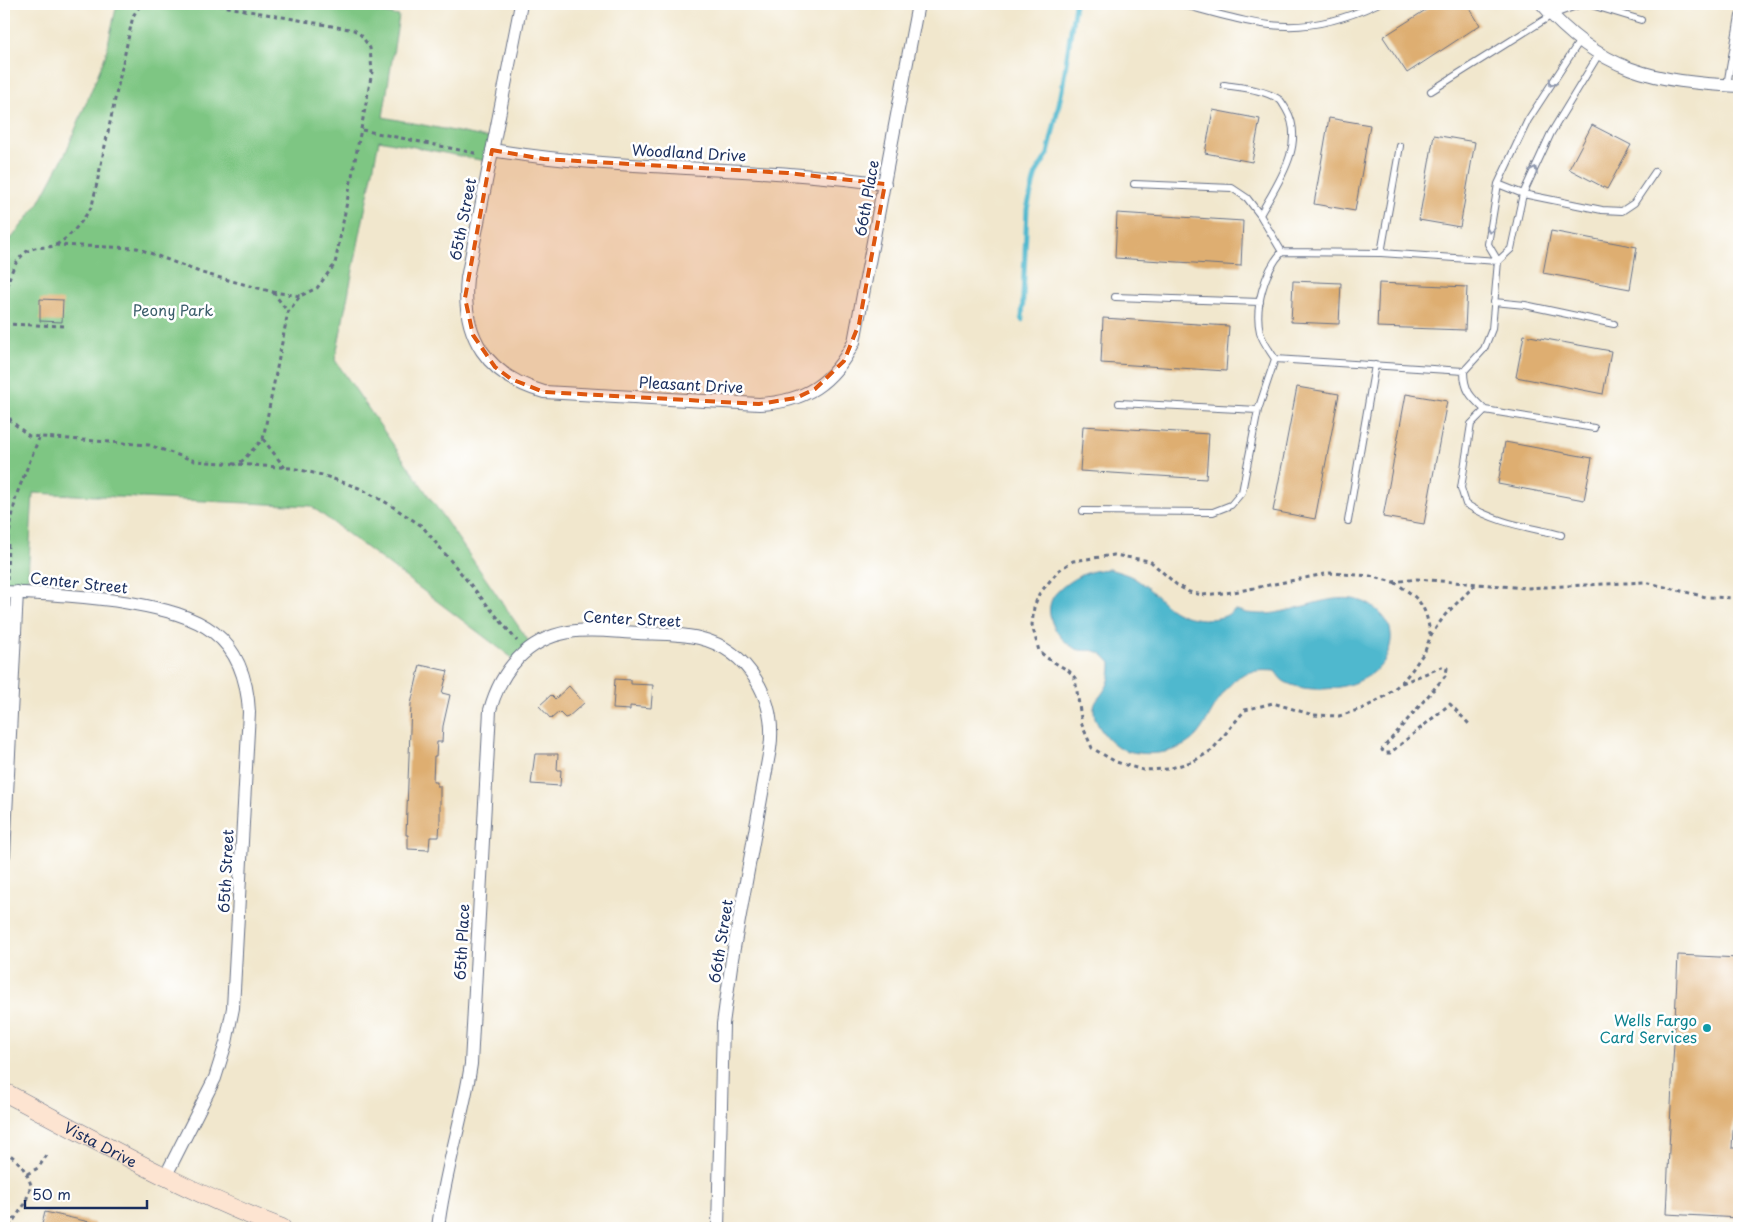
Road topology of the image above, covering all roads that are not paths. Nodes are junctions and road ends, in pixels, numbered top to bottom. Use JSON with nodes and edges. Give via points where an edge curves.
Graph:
{"nodes":[{"id":1,"x":521,"y":4,"type":"edge"},
{"id":2,"x":918,"y":4,"type":"edge"},
{"id":3,"x":1180,"y":4,"type":"edge"},
{"id":4,"x":1377,"y":4,"type":"edge"},
{"id":5,"x":1542,"y":4,"type":"edge"},
{"id":6,"x":1581,"y":4,"type":"edge"},
{"id":7,"x":1588,"y":4,"type":"edge"},
{"id":8,"x":1739,"y":16,"type":"edge"},
{"id":9,"x":1556,"y":20,"type":"junction"},
{"id":10,"x":1641,"y":20,"type":"dead end"},
{"id":11,"x":1579,"y":42,"type":"junction"},
{"id":12,"x":1599,"y":54,"type":"junction"},
{"id":13,"x":1224,"y":85,"type":"dead end"},
{"id":14,"x":1733,"y":85,"type":"edge"},
{"id":15,"x":1431,"y":91,"type":"dead end"},
{"id":16,"x":1400,"y":146,"type":"dead end"},
{"id":17,"x":491,"y":153,"type":"junction"},
{"id":18,"x":1655,"y":172,"type":"dead end"},
{"id":19,"x":885,"y":184,"type":"junction"},
{"id":20,"x":1134,"y":184,"type":"dead end"},
{"id":21,"x":1498,"y":184,"type":"junction"},
{"id":22,"x":1522,"y":194,"type":"junction"},
{"id":23,"x":1260,"y":215,"type":"junction"},
{"id":24,"x":1282,"y":252,"type":"junction"},
{"id":25,"x":1382,"y":253,"type":"junction"},
{"id":26,"x":1498,"y":261,"type":"junction"},
{"id":27,"x":1115,"y":298,"type":"dead end"},
{"id":28,"x":1260,"y":302,"type":"junction"},
{"id":29,"x":1494,"y":302,"type":"junction"},
{"id":30,"x":1614,"y":324,"type":"dead end"},
{"id":31,"x":1275,"y":359,"type":"junction"},
{"id":32,"x":1375,"y":366,"type":"junction"},
{"id":33,"x":1464,"y":371,"type":"junction"},
{"id":34,"x":819,"y":386,"type":"joint"},
{"id":35,"x":557,"y":394,"type":"joint"},
{"id":36,"x":1119,"y":403,"type":"dead end"},
{"id":37,"x":1258,"y":410,"type":"junction"},
{"id":38,"x":1485,"y":410,"type":"junction"},
{"id":39,"x":1594,"y":428,"type":"dead end"},
{"id":40,"x":1083,"y":510,"type":"dead end"},
{"id":41,"x":1348,"y":521,"type":"dead end"},
{"id":42,"x":1561,"y":535,"type":"dead end"},
{"id":43,"x":9,"y":592,"type":"edge"},
{"id":44,"x":151,"y":607,"type":"joint"},
{"id":45,"x":515,"y":660,"type":"joint"},
{"id":46,"x":747,"y":668,"type":"joint"},
{"id":47,"x":4,"y":855,"type":"edge"},
{"id":48,"x":4,"y":1092,"type":"edge"},
{"id":49,"x":165,"y":1177,"type":"junction"},
{"id":50,"x":282,"y":1228,"type":"edge"},
{"id":51,"x":438,"y":1228,"type":"edge"},
{"id":52,"x":718,"y":1228,"type":"edge"}],
"edges":[{"from":1,"to":17,"type":"street","name":"65th Street"},
{"from":2,"to":19,"type":"street","name":"66th Place"},
{"from":3,"to":4,"type":"lane","via":[[1268,26],[1308,26],[1349,17]]},
{"from":5,"to":9,"type":"street"},
{"from":6,"to":9,"type":"lane"},
{"from":7,"to":10,"type":"lane"},
{"from":8,"to":14,"type":"lane"},
{"from":9,"to":11,"type":"street"},
{"from":9,"to":15,"type":"lane"},
{"from":11,"to":12,"type":"street"},
{"from":11,"to":21,"type":"lane","one_way":true,"via":[[1528,120]]},
{"from":12,"to":14,"type":"street","via":[[1636,71],[1664,79]]},
{"from":22,"to":12,"type":"lane","one_way":true,"via":[[1551,133]]},
{"from":13,"to":23,"type":"lane","via":[[1259,91],[1280,100],[1294,130],[1289,158]]},
{"from":16,"to":25,"type":"lane"},
{"from":17,"to":19,"type":"street","name":"Woodland Drive","via":[[571,161],[788,173]]},
{"from":17,"to":35,"type":"street","name":"65th Street","via":[[467,278],[467,316],[473,335],[495,367],[528,387]]},
{"from":18,"to":22,"type":"lane","via":[[1634,203],[1622,211]]},
{"from":19,"to":34,"type":"street","name":"66th Place","via":[[854,342],[844,361]]},
{"from":20,"to":23,"type":"lane","via":[[1232,188],[1247,198]]},
{"from":21,"to":22,"type":"lane"},
{"from":21,"to":26,"type":"lane","one_way":true,"via":[[1488,244]]},
{"from":22,"to":26,"type":"lane","via":[[1511,249]]},
{"from":23,"to":24,"type":"lane"},
{"from":24,"to":25,"type":"lane"},
{"from":24,"to":28,"type":"lane","via":[[1266,277]]},
{"from":25,"to":26,"type":"lane"},
{"from":26,"to":29,"type":"lane"},
{"from":27,"to":28,"type":"lane"},
{"from":28,"to":31,"type":"lane","via":[[1260,332]]},
{"from":29,"to":30,"type":"lane","via":[[1525,305]]},
{"from":29,"to":33,"type":"lane","via":[[1492,329],[1484,349]]},
{"from":31,"to":32,"type":"lane"},
{"from":31,"to":37,"type":"lane"},
{"from":32,"to":33,"type":"lane"},
{"from":32,"to":41,"type":"lane"},
{"from":33,"to":38,"type":"lane","via":[[1464,385]]},
{"from":34,"to":35,"type":"street","name":"Pleasant Drive","via":[[796,398],[759,404]]},
{"from":36,"to":37,"type":"lane"},
{"from":37,"to":40,"type":"lane","via":[[1242,492],[1231,505],[1213,512]]},
{"from":38,"to":39,"type":"lane"},
{"from":38,"to":42,"type":"lane","via":[[1471,424],[1461,488],[1466,504],[1483,515]]},
{"from":43,"to":44,"type":"street","name":"Center Street","via":[[100,598]]},
{"from":43,"to":47,"type":"street"},
{"from":44,"to":49,"type":"street","name":"65th Street","via":[[187,616],[222,639],[244,674],[249,712],[233,1008],[215,1078]]},
{"from":45,"to":46,"type":"street","name":"Center Street","via":[[550,637],[570,632],[679,635],[718,645]]},
{"from":45,"to":51,"type":"street","name":"65th Place","via":[[496,690],[490,710],[471,1064]]},
{"from":46,"to":52,"type":"street","name":"66th Street","via":[[767,702],[771,741],[732,959],[724,1024]]},
{"from":48,"to":49,"type":"street","name":"Vista Drive"},
{"from":49,"to":50,"type":"street","name":"Vista Drive","via":[[226,1207]]}]}
